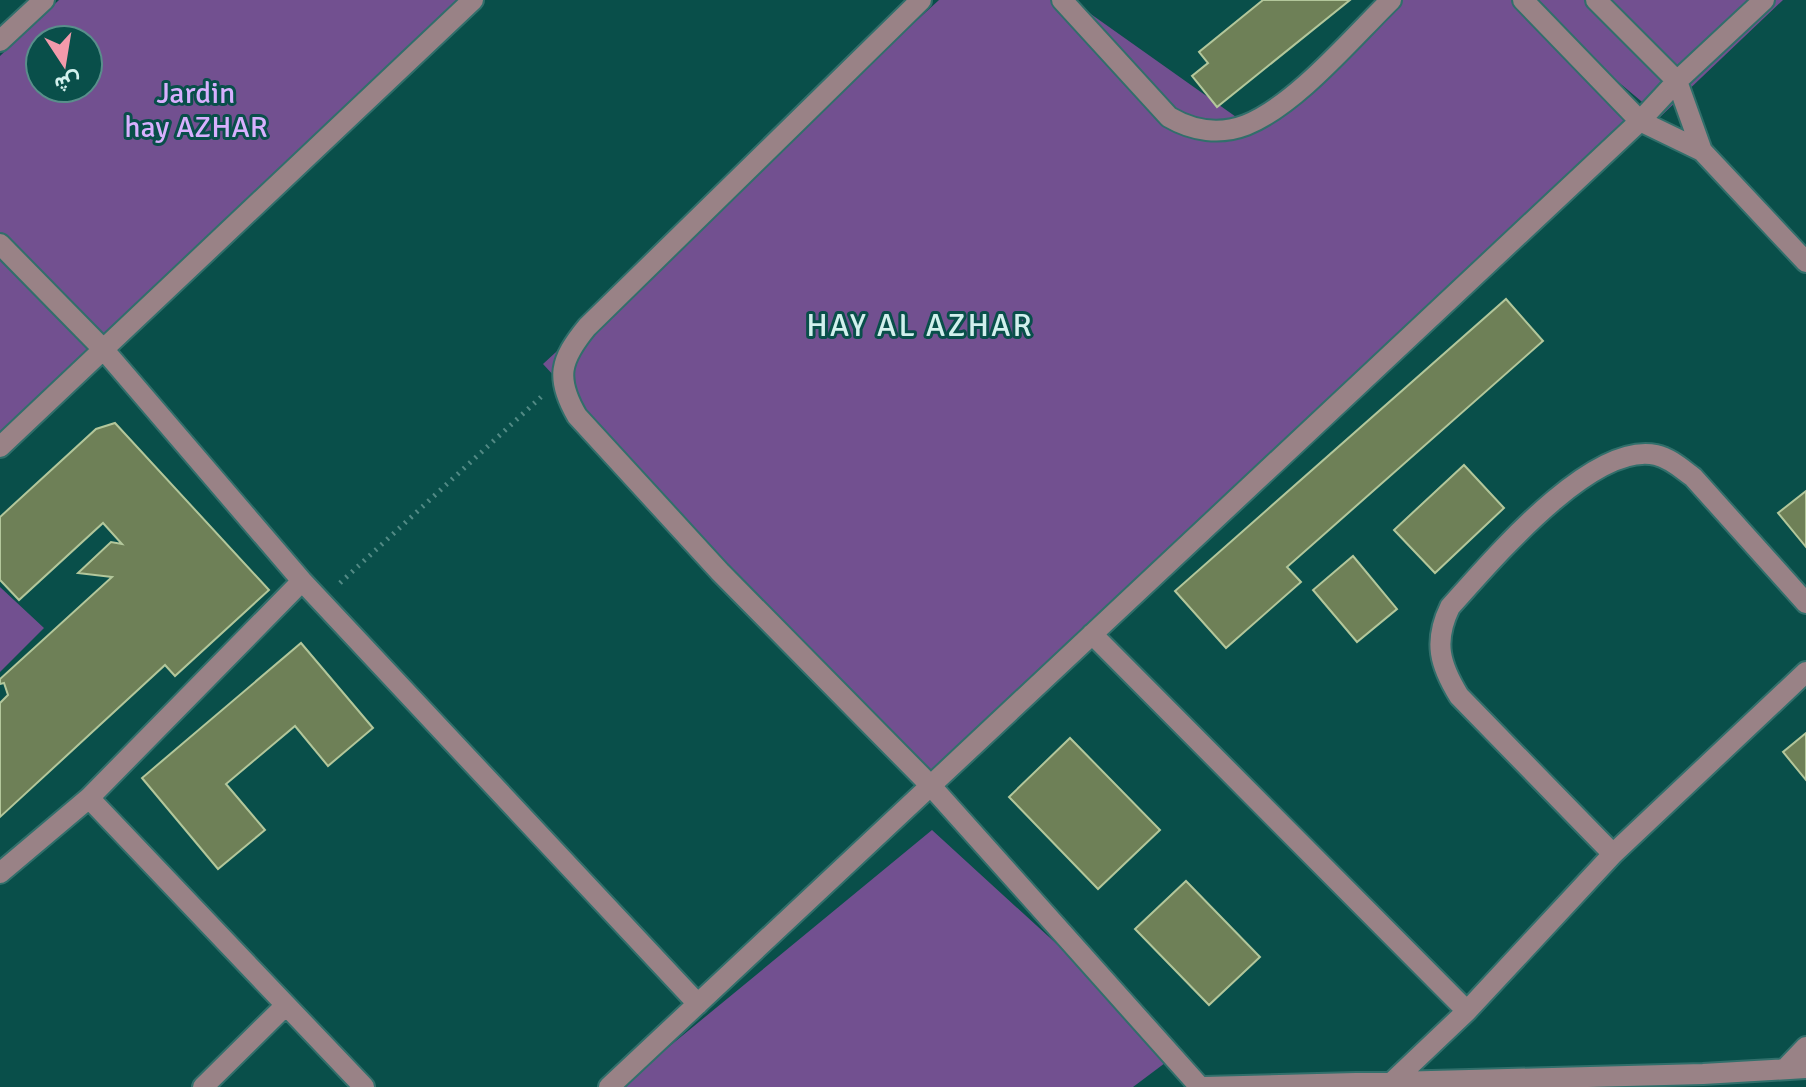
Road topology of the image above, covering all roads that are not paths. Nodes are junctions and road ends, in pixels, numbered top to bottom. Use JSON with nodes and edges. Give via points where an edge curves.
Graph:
{"nodes":[{"id":1,"x":44,"y":0,"type":"edge"},
{"id":2,"x":473,"y":0,"type":"edge"},
{"id":3,"x":921,"y":0,"type":"edge"},
{"id":4,"x":1062,"y":0,"type":"edge"},
{"id":5,"x":1391,"y":0,"type":"edge"},
{"id":6,"x":1523,"y":0,"type":"edge"},
{"id":7,"x":1596,"y":0,"type":"edge"},
{"id":8,"x":1764,"y":0,"type":"edge"},
{"id":9,"x":0,"y":41,"type":"edge"},
{"id":10,"x":1677,"y":81,"type":"junction"},
{"id":11,"x":1640,"y":121,"type":"junction"},
{"id":12,"x":1702,"y":151,"type":"junction"},
{"id":13,"x":0,"y":244,"type":"edge"},
{"id":14,"x":1806,"y":262,"type":"edge"},
{"id":15,"x":104,"y":350,"type":"junction"},
{"id":16,"x":0,"y":447,"type":"edge"},
{"id":17,"x":302,"y":581,"type":"junction"},
{"id":18,"x":1806,"y":603,"type":"edge"},
{"id":19,"x":1092,"y":634,"type":"junction"},
{"id":20,"x":1806,"y":672,"type":"edge"},
{"id":21,"x":931,"y":786,"type":"junction"},
{"id":22,"x":89,"y":798,"type":"junction"},
{"id":23,"x":1613,"y":854,"type":"junction"},
{"id":24,"x":0,"y":873,"type":"edge"},
{"id":25,"x":698,"y":1004,"type":"junction"},
{"id":26,"x":285,"y":1006,"type":"junction"},
{"id":27,"x":1467,"y":1011,"type":"junction"},
{"id":28,"x":1806,"y":1047,"type":"edge"},
{"id":29,"x":1806,"y":1068,"type":"edge"},
{"id":30,"x":1785,"y":1069,"type":"junction"},
{"id":31,"x":1704,"y":1081,"type":"edge"},
{"id":32,"x":1390,"y":1085,"type":"edge"},
{"id":33,"x":203,"y":1087,"type":"edge"},
{"id":34,"x":364,"y":1087,"type":"edge"},
{"id":35,"x":609,"y":1087,"type":"edge"},
{"id":36,"x":1202,"y":1087,"type":"edge"}],
"edges":[{"from":1,"to":9,"type":"street"},
{"from":2,"to":15,"type":"street"},
{"from":3,"to":21,"type":"street","via":[[587,327],[569,352],[562,378],[577,416],[720,572]]},
{"from":4,"to":5,"type":"street","via":[[1169,117],[1206,131],[1246,125],[1267,113],[1300,89]]},
{"from":6,"to":11,"type":"street"},
{"from":7,"to":10,"type":"street"},
{"from":8,"to":10,"type":"street"},
{"from":10,"to":11,"type":"street"},
{"from":10,"to":12,"type":"street"},
{"from":11,"to":12,"type":"street"},
{"from":11,"to":19,"type":"street"},
{"from":12,"to":14,"type":"street"},
{"from":13,"to":15,"type":"street"},
{"from":15,"to":16,"type":"street"},
{"from":15,"to":17,"type":"street"},
{"from":17,"to":22,"type":"street"},
{"from":17,"to":25,"type":"street"},
{"from":18,"to":23,"type":"street","via":[[1693,477],[1655,455],[1606,464],[1578,480],[1450,607],[1443,621],[1441,659],[1459,696]]},
{"from":19,"to":21,"type":"street"},
{"from":19,"to":27,"type":"street"},
{"from":20,"to":23,"type":"street"},
{"from":21,"to":25,"type":"street"},
{"from":21,"to":36,"type":"street"},
{"from":22,"to":24,"type":"street"},
{"from":22,"to":26,"type":"street"},
{"from":23,"to":27,"type":"street"},
{"from":25,"to":35,"type":"street"},
{"from":26,"to":33,"type":"street"},
{"from":26,"to":34,"type":"street"},
{"from":27,"to":32,"type":"street"},
{"from":28,"to":30,"type":"street"},
{"from":29,"to":30,"type":"street"},
{"from":30,"to":31,"type":"street"},
{"from":31,"to":32,"type":"street"},
{"from":32,"to":36,"type":"street"}]}
